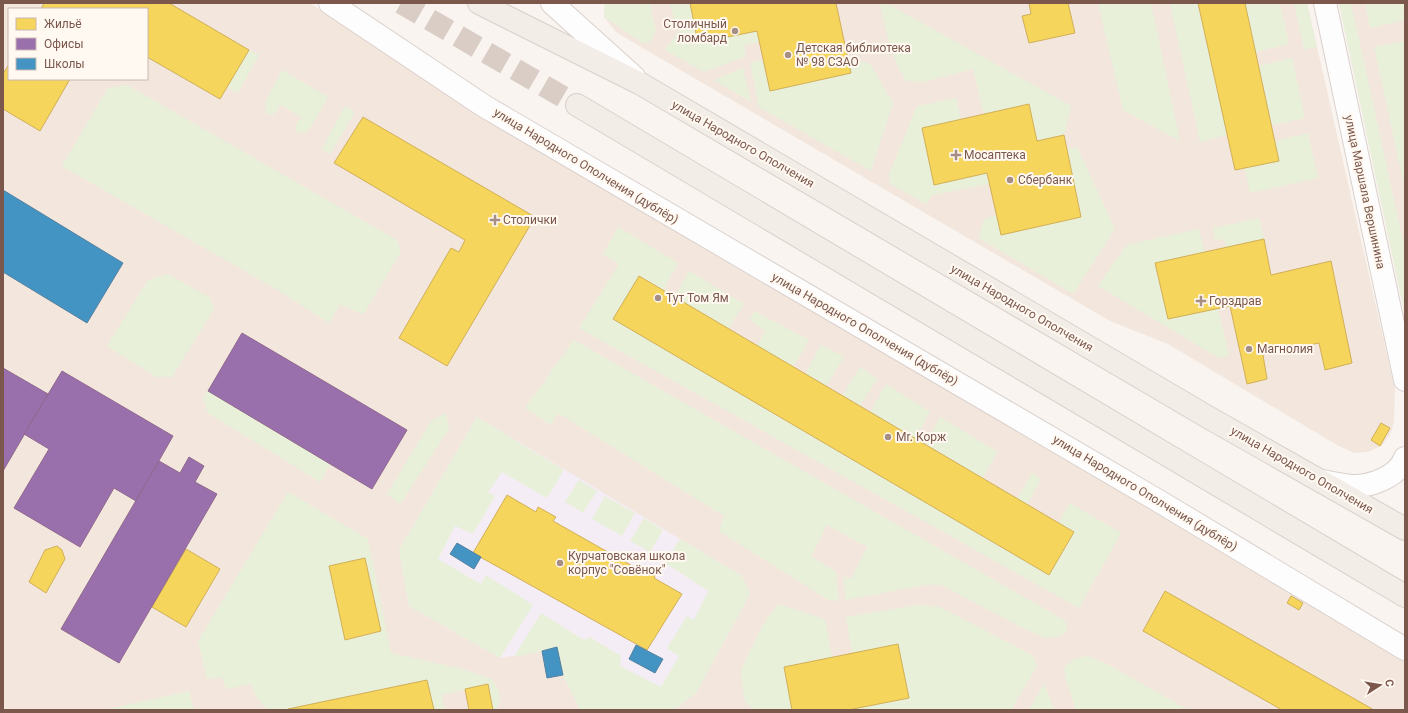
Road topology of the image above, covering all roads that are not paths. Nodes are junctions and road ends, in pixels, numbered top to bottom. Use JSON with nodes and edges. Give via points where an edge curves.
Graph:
{"nodes":[{"id":1,"x":330,"y":3,"type":"edge"},
{"id":2,"x":480,"y":3,"type":"edge"},
{"id":3,"x":552,"y":3,"type":"edge"},
{"id":4,"x":1325,"y":3,"type":"edge"},
{"id":5,"x":641,"y":84,"type":"junction"},
{"id":6,"x":577,"y":105,"type":"tunnel mouth"},
{"id":7,"x":1405,"y":380,"type":"edge"},
{"id":8,"x":1405,"y":458,"type":"edge"},
{"id":9,"x":1321,"y":481,"type":"junction"},
{"id":10,"x":1405,"y":529,"type":"edge"},
{"id":11,"x":1405,"y":596,"type":"edge"},
{"id":12,"x":1405,"y":649,"type":"edge"}],
"edges":[{"from":1,"to":12,"type":"street","name":"улица Народного Ополчения (дублёр)","via":[[484,106],[1157,500]]},
{"from":2,"to":5,"type":"main road","name":"улица Народного Ополчения"},
{"from":3,"to":5,"type":"street"},
{"from":4,"to":7,"type":"street","name":"улица Маршала Вершинина"},
{"from":5,"to":9,"type":"main road","name":"улица Народного Ополчения"},
{"from":6,"to":11,"type":"main road"},
{"from":8,"to":9,"type":"street","via":[[1391,476],[1373,483],[1352,486]]},
{"from":9,"to":10,"type":"main road","name":"улица Народного Ополчения"}]}
